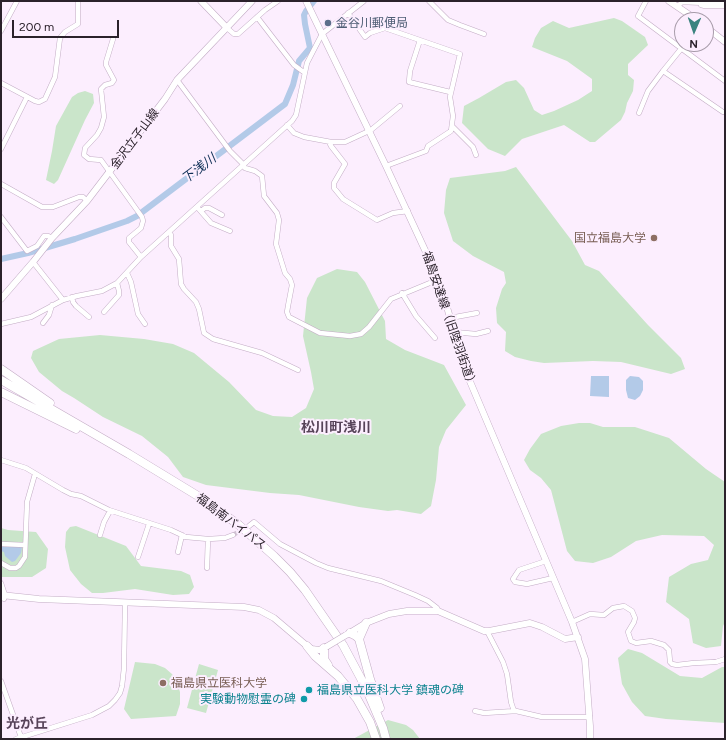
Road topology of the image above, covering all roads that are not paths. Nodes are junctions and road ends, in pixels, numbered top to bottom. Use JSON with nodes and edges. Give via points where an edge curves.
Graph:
{"nodes":[{"id":1,"x":17,"y":1,"type":"edge"},
{"id":2,"x":78,"y":1,"type":"edge"},
{"id":3,"x":201,"y":1,"type":"edge"},
{"id":4,"x":252,"y":1,"type":"edge"},
{"id":5,"x":278,"y":1,"type":"edge"},
{"id":6,"x":306,"y":1,"type":"edge"},
{"id":7,"x":364,"y":1,"type":"edge"},
{"id":8,"x":429,"y":1,"type":"edge"},
{"id":9,"x":646,"y":1,"type":"edge"},
{"id":10,"x":669,"y":1,"type":"edge"},
{"id":11,"x":725,"y":2,"type":"edge"},
{"id":12,"x":699,"y":3,"type":"junction"},
{"id":13,"x":678,"y":6,"type":"junction"},
{"id":14,"x":725,"y":6,"type":"edge"},
{"id":15,"x":686,"y":12,"type":"edge"},
{"id":16,"x":348,"y":13,"type":"junction"},
{"id":17,"x":256,"y":17,"type":"junction"},
{"id":18,"x":227,"y":28,"type":"junction"},
{"id":19,"x":1,"y":31,"type":"edge"},
{"id":20,"x":714,"y":32,"type":"edge"},
{"id":21,"x":322,"y":34,"type":"junction"},
{"id":22,"x":484,"y":34,"type":"dead end"},
{"id":23,"x":113,"y":39,"type":"dead end"},
{"id":24,"x":724,"y":39,"type":"edge"},
{"id":25,"x":420,"y":40,"type":"junction"},
{"id":26,"x":674,"y":44,"type":"edge"},
{"id":27,"x":679,"y":52,"type":"edge"},
{"id":28,"x":685,"y":52,"type":"edge"},
{"id":29,"x":663,"y":71,"type":"junction"},
{"id":30,"x":305,"y":73,"type":"junction"},
{"id":31,"x":177,"y":80,"type":"junction"},
{"id":32,"x":725,"y":81,"type":"edge"},
{"id":33,"x":1,"y":83,"type":"edge"},
{"id":34,"x":450,"y":92,"type":"junction"},
{"id":35,"x":27,"y":96,"type":"junction"},
{"id":36,"x":400,"y":106,"type":"dead end"},
{"id":37,"x":724,"y":111,"type":"edge"},
{"id":38,"x":640,"y":113,"type":"dead end"},
{"id":39,"x":287,"y":125,"type":"junction"},
{"id":40,"x":452,"y":126,"type":"junction"},
{"id":41,"x":369,"y":131,"type":"junction"},
{"id":42,"x":329,"y":142,"type":"junction"},
{"id":43,"x":1,"y":149,"type":"edge"},
{"id":44,"x":476,"y":155,"type":"dead end"},
{"id":45,"x":243,"y":164,"type":"junction"},
{"id":46,"x":386,"y":166,"type":"junction"},
{"id":47,"x":110,"y":173,"type":"junction"},
{"id":48,"x":1,"y":184,"type":"edge"},
{"id":49,"x":87,"y":201,"type":"junction"},
{"id":50,"x":197,"y":206,"type":"junction"},
{"id":51,"x":201,"y":211,"type":"junction"},
{"id":52,"x":408,"y":211,"type":"junction"},
{"id":53,"x":222,"y":215,"type":"dead end"},
{"id":54,"x":1,"y":217,"type":"edge"},
{"id":55,"x":230,"y":231,"type":"dead end"},
{"id":56,"x":169,"y":232,"type":"junction"},
{"id":57,"x":51,"y":240,"type":"junction"},
{"id":58,"x":141,"y":257,"type":"junction"},
{"id":59,"x":33,"y":262,"type":"junction"},
{"id":60,"x":127,"y":273,"type":"junction"},
{"id":61,"x":437,"y":280,"type":"junction"},
{"id":62,"x":117,"y":283,"type":"junction"},
{"id":63,"x":402,"y":293,"type":"junction"},
{"id":64,"x":72,"y":297,"type":"junction"},
{"id":65,"x":1,"y":299,"type":"edge"},
{"id":66,"x":63,"y":300,"type":"junction"},
{"id":67,"x":52,"y":305,"type":"junction"},
{"id":68,"x":104,"y":312,"type":"dead end"},
{"id":69,"x":477,"y":313,"type":"dead end"},
{"id":70,"x":89,"y":316,"type":"dead end"},
{"id":71,"x":450,"y":318,"type":"junction"},
{"id":72,"x":43,"y":323,"type":"dead end"},
{"id":73,"x":1,"y":324,"type":"edge"},
{"id":74,"x":145,"y":324,"type":"dead end"},
{"id":75,"x":488,"y":331,"type":"dead end"},
{"id":76,"x":454,"y":332,"type":"junction"},
{"id":77,"x":435,"y":338,"type":"dead end"},
{"id":78,"x":1,"y":369,"type":"edge"},
{"id":79,"x":298,"y":370,"type":"dead end"},
{"id":80,"x":1,"y":380,"type":"edge"},
{"id":81,"x":1,"y":386,"type":"edge"},
{"id":82,"x":1,"y":392,"type":"edge"},
{"id":83,"x":91,"y":437,"type":"junction"},
{"id":84,"x":104,"y":440,"type":"junction"},
{"id":85,"x":1,"y":460,"type":"edge"},
{"id":86,"x":35,"y":474,"type":"junction"},
{"id":87,"x":110,"y":511,"type":"junction"},
{"id":88,"x":149,"y":524,"type":"junction"},
{"id":89,"x":249,"y":526,"type":"dead end"},
{"id":90,"x":100,"y":535,"type":"dead end"},
{"id":91,"x":182,"y":535,"type":"junction"},
{"id":92,"x":232,"y":535,"type":"tunnel mouth"},
{"id":93,"x":208,"y":540,"type":"junction"},
{"id":94,"x":1,"y":544,"type":"edge"},
{"id":95,"x":25,"y":545,"type":"junction"},
{"id":96,"x":178,"y":552,"type":"dead end"},
{"id":97,"x":138,"y":557,"type":"dead end"},
{"id":98,"x":546,"y":561,"type":"junction"},
{"id":99,"x":1,"y":563,"type":"edge"},
{"id":100,"x":207,"y":568,"type":"dead end"},
{"id":101,"x":553,"y":578,"type":"junction"},
{"id":102,"x":1,"y":583,"type":"edge"},
{"id":103,"x":3,"y":597,"type":"edge"},
{"id":104,"x":125,"y":603,"type":"junction"},
{"id":105,"x":438,"y":611,"type":"junction"},
{"id":106,"x":572,"y":622,"type":"junction"},
{"id":107,"x":366,"y":623,"type":"junction"},
{"id":108,"x":487,"y":631,"type":"junction"},
{"id":109,"x":348,"y":634,"type":"junction"},
{"id":110,"x":578,"y":637,"type":"junction"},
{"id":111,"x":359,"y":639,"type":"junction"},
{"id":112,"x":307,"y":646,"type":"junction"},
{"id":113,"x":325,"y":648,"type":"junction"},
{"id":114,"x":725,"y":659,"type":"edge"},
{"id":115,"x":338,"y":676,"type":"junction"},
{"id":116,"x":1,"y":681,"type":"edge"},
{"id":117,"x":475,"y":711,"type":"dead end"},
{"id":118,"x":514,"y":711,"type":"junction"},
{"id":119,"x":590,"y":717,"type":"junction"},
{"id":120,"x":18,"y":738,"type":"edge"},
{"id":121,"x":376,"y":739,"type":"edge"},
{"id":122,"x":380,"y":739,"type":"edge"},
{"id":123,"x":387,"y":739,"type":"edge"},
{"id":124,"x":590,"y":739,"type":"edge"}],
"edges":[{"from":1,"to":19,"type":"street"},
{"from":2,"to":35,"type":"street","via":[[78,24],[60,38],[55,77],[44,99],[39,102]]},
{"from":3,"to":18,"type":"street"},
{"from":4,"to":18,"type":"street","name":"金沢立子山線"},
{"from":5,"to":17,"type":"street"},
{"from":6,"to":21,"type":"street","name":"福島安達線（旧陸羽街道）"},
{"from":7,"to":16,"type":"street"},
{"from":8,"to":22,"type":"street","via":[[448,20]]},
{"from":9,"to":26,"type":"street","via":[[638,16]]},
{"from":10,"to":13,"type":"street"},
{"from":11,"to":12,"type":"street"},
{"from":12,"to":13,"type":"street","via":[[682,2]]},
{"from":12,"to":14,"type":"street","via":[[705,6]]},
{"from":13,"to":15,"type":"street"},
{"from":16,"to":21,"type":"street"},
{"from":16,"to":25,"type":"street","via":[[365,37],[385,28]]},
{"from":17,"to":18,"type":"street","via":[[238,34]]},
{"from":17,"to":30,"type":"street","via":[[294,65]]},
{"from":18,"to":31,"type":"street","name":"金沢立子山線"},
{"from":20,"to":24,"type":"street"},
{"from":21,"to":30,"type":"street","via":[[307,63]]},
{"from":21,"to":41,"type":"street","name":"福島安達線（旧陸羽街道）"},
{"from":23,"to":47,"type":"street","via":[[106,57],[106,65],[114,80],[101,89],[104,117],[101,128],[84,151],[89,159],[101,160]]},
{"from":25,"to":34,"type":"street","via":[[460,54]]},
{"from":25,"to":34,"type":"street","via":[[409,82]]},
{"from":27,"to":29,"type":"street"},
{"from":28,"to":32,"type":"street"},
{"from":29,"to":37,"type":"street"},
{"from":29,"to":38,"type":"street","via":[[648,91]]},
{"from":30,"to":39,"type":"street","via":[[296,115]]},
{"from":31,"to":45,"type":"street"},
{"from":31,"to":47,"type":"street","name":"金沢立子山線","via":[[166,99]]},
{"from":33,"to":35,"type":"street"},
{"from":34,"to":40,"type":"street"},
{"from":35,"to":43,"type":"street"},
{"from":36,"to":41,"type":"street"},
{"from":39,"to":42,"type":"street","via":[[294,133]]},
{"from":39,"to":45,"type":"street"},
{"from":40,"to":44,"type":"street","via":[[473,148]]},
{"from":40,"to":46,"type":"street","via":[[451,131],[428,146],[426,151]]},
{"from":41,"to":42,"type":"street","via":[[345,142]]},
{"from":41,"to":46,"type":"street","name":"福島安達線（旧陸羽街道）"},
{"from":42,"to":52,"type":"street","via":[[345,164],[334,183],[334,188],[344,199],[377,220],[393,213]]},
{"from":45,"to":50,"type":"street"},
{"from":45,"to":63,"type":"street","via":[[245,168],[262,176],[264,196],[277,213],[279,220],[276,244],[285,273],[292,285],[287,312],[289,317],[320,333],[350,336],[361,334],[370,327],[391,299]]},
{"from":46,"to":52,"type":"street","name":"福島安達線（旧陸羽街道）"},
{"from":47,"to":49,"type":"street","name":"金沢立子山線"},
{"from":47,"to":58,"type":"street","via":[[143,221],[140,228],[129,238],[129,242]]},
{"from":48,"to":49,"type":"street","via":[[42,207],[53,207],[79,197]]},
{"from":49,"to":57,"type":"street","name":"金沢立子山線"},
{"from":50,"to":51,"type":"street"},
{"from":50,"to":56,"type":"street"},
{"from":51,"to":53,"type":"street","via":[[209,208]]},
{"from":51,"to":55,"type":"street","via":[[211,223]]},
{"from":52,"to":61,"type":"street","name":"福島安達線（旧陸羽街道）"},
{"from":54,"to":57,"type":"street","via":[[27,251],[37,246],[44,236]]},
{"from":56,"to":58,"type":"street"},
{"from":56,"to":79,"type":"street","via":[[171,246],[179,260],[181,284],[199,308],[204,333],[213,339],[262,353]]},
{"from":57,"to":59,"type":"street","name":"金沢立子山線"},
{"from":58,"to":60,"type":"street"},
{"from":59,"to":65,"type":"street","name":"金沢立子山線"},
{"from":59,"to":66,"type":"street"},
{"from":60,"to":62,"type":"street"},
{"from":60,"to":74,"type":"street","via":[[138,314]]},
{"from":61,"to":63,"type":"street"},
{"from":61,"to":71,"type":"street","name":"福島安達線（旧陸羽街道）"},
{"from":62,"to":64,"type":"street","via":[[102,292]]},
{"from":62,"to":68,"type":"street","via":[[120,291]]},
{"from":63,"to":77,"type":"street","via":[[416,316]]},
{"from":64,"to":66,"type":"street"},
{"from":64,"to":70,"type":"street","via":[[76,306]]},
{"from":66,"to":67,"type":"street"},
{"from":67,"to":72,"type":"street"},
{"from":67,"to":73,"type":"street","via":[[31,317]]},
{"from":69,"to":71,"type":"street"},
{"from":71,"to":76,"type":"street","name":"福島安達線（旧陸羽街道）"},
{"from":75,"to":76,"type":"street","via":[[476,334]]},
{"from":76,"to":98,"type":"street","name":"福島安達線（旧陸羽街道）","via":[[466,372]]},
{"from":78,"to":84,"type":"highway"},
{"from":80,"to":84,"type":"highway","name":"福島南バイパス"},
{"from":81,"to":83,"type":"highway","name":"福島南バイパス"},
{"from":82,"to":83,"type":"highway"},
{"from":83,"to":122,"type":"highway","name":"福島南バイパス","via":[[214,512],[281,570],[300,591],[337,644],[368,705]]},
{"from":84,"to":123,"type":"highway","name":"福島南バイパス","via":[[173,481],[239,525],[290,572],[343,645],[366,688]]},
{"from":85,"to":86,"type":"street","via":[[26,468]]},
{"from":86,"to":87,"type":"street","via":[[71,494],[81,496]]},
{"from":86,"to":95,"type":"street","via":[[27,502]]},
{"from":87,"to":88,"type":"street"},
{"from":87,"to":90,"type":"street"},
{"from":88,"to":91,"type":"street"},
{"from":88,"to":97,"type":"street"},
{"from":89,"to":105,"type":"street","via":[[254,522],[280,544],[316,563],[408,592],[428,601]]},
{"from":91,"to":93,"type":"street"},
{"from":91,"to":96,"type":"street"},
{"from":92,"to":93,"type":"street"},
{"from":93,"to":100,"type":"street"},
{"from":94,"to":95,"type":"street"},
{"from":95,"to":99,"type":"street","via":[[24,557],[19,566],[13,568]]},
{"from":98,"to":101,"type":"street","name":"福島安達線（旧陸羽街道）"},
{"from":98,"to":101,"type":"street","via":[[519,570],[515,582],[527,584]]},
{"from":101,"to":106,"type":"street","name":"福島安達線（旧陸羽街道）"},
{"from":102,"to":103,"type":"street"},
{"from":103,"to":104,"type":"street"},
{"from":104,"to":112,"type":"street","via":[[244,607],[259,610],[274,618]]},
{"from":104,"to":120,"type":"street","via":[[124,674],[116,700],[92,715]]},
{"from":105,"to":107,"type":"street","via":[[389,614]]},
{"from":105,"to":108,"type":"street"},
{"from":106,"to":110,"type":"street","name":"福島安達線（旧陸羽街道）"},
{"from":106,"to":114,"type":"street","via":[[590,614],[604,615],[613,608],[624,606],[632,611],[635,618],[628,632],[631,641],[651,641],[664,645],[669,650],[672,664],[677,666]]},
{"from":107,"to":109,"type":"street"},
{"from":107,"to":111,"type":"highway"},
{"from":108,"to":110,"type":"street","via":[[530,623],[565,639]]},
{"from":108,"to":118,"type":"street","via":[[508,674]]},
{"from":109,"to":111,"type":"highway"},
{"from":109,"to":113,"type":"street","bridge":true},
{"from":110,"to":119,"type":"street","name":"福島安達線（旧陸羽街道）","via":[[585,659]]},
{"from":111,"to":123,"type":"highway"},
{"from":112,"to":113,"type":"street","via":[[316,650]]},
{"from":112,"to":115,"type":"highway"},
{"from":113,"to":115,"type":"highway","via":[[325,662]]},
{"from":115,"to":121,"type":"highway","via":[[362,706]]},
{"from":116,"to":120,"type":"street"},
{"from":117,"to":118,"type":"street"},
{"from":118,"to":119,"type":"street","via":[[542,717]]},
{"from":119,"to":124,"type":"street","name":"福島安達線（旧陸羽街道）"}]}
